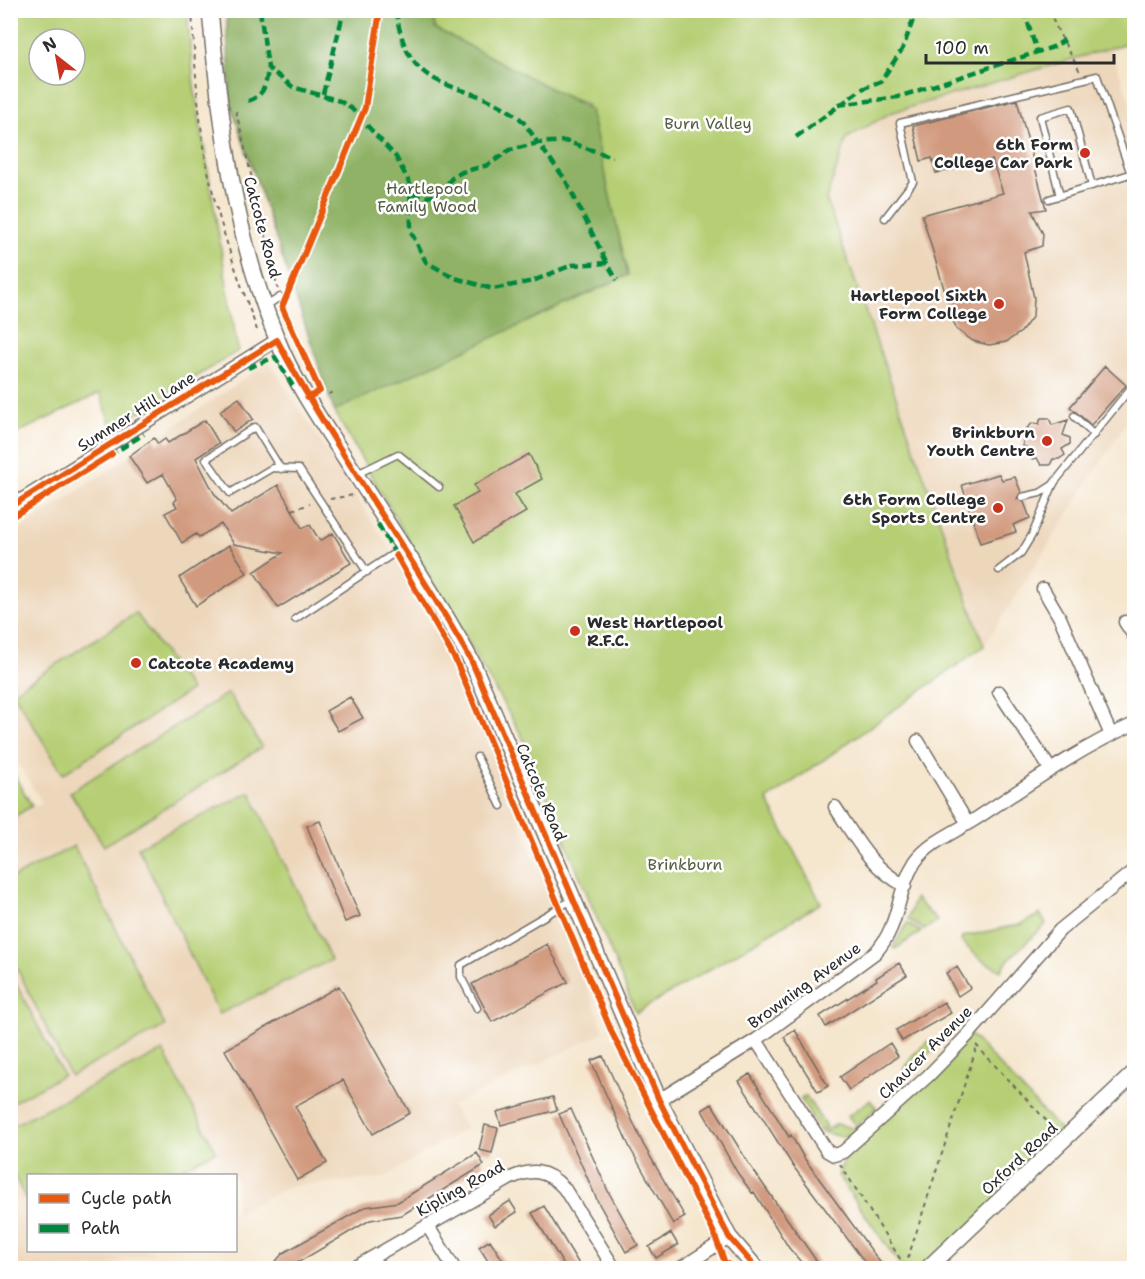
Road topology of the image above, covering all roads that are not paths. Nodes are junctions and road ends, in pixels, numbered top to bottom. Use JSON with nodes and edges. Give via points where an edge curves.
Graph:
{"nodes":[{"id":1,"x":210,"y":10,"type":"edge"},
{"id":2,"x":1130,"y":174,"type":"junction"},
{"id":3,"x":1134,"y":183,"type":"edge"},
{"id":4,"x":1092,"y":186,"type":"junction"},
{"id":5,"x":1060,"y":196,"type":"junction"},
{"id":6,"x":1049,"y":199,"type":"dead end"},
{"id":7,"x":885,"y":218,"type":"dead end"},
{"id":8,"x":280,"y":297,"type":"road end"},
{"id":9,"x":266,"y":306,"type":"junction"},
{"id":10,"x":277,"y":340,"type":"junction"},
{"id":11,"x":1134,"y":384,"type":"edge"},
{"id":12,"x":1074,"y":416,"type":"dead end"},
{"id":13,"x":1094,"y":435,"type":"junction"},
{"id":14,"x":281,"y":468,"type":"junction"},
{"id":15,"x":356,"y":475,"type":"junction"},
{"id":16,"x":1054,"y":483,"type":"junction"},
{"id":17,"x":439,"y":487,"type":"dead end"},
{"id":18,"x":1022,"y":497,"type":"dead end"},
{"id":19,"x":10,"y":507,"type":"edge"},
{"id":20,"x":402,"y":548,"type":"junction"},
{"id":21,"x":999,"y":570,"type":"dead end"},
{"id":22,"x":367,"y":572,"type":"junction"},
{"id":23,"x":1043,"y":590,"type":"dead end"},
{"id":24,"x":295,"y":619,"type":"dead end"},
{"id":25,"x":1125,"y":622,"type":"dead end"},
{"id":26,"x":1134,"y":635,"type":"edge"},
{"id":27,"x":999,"y":692,"type":"dead end"},
{"id":28,"x":1134,"y":724,"type":"edge"},
{"id":29,"x":1111,"y":735,"type":"junction"},
{"id":30,"x":918,"y":741,"type":"dead end"},
{"id":31,"x":477,"y":757,"type":"dead end"},
{"id":32,"x":1051,"y":771,"type":"junction"},
{"id":33,"x":501,"y":806,"type":"dead end"},
{"id":34,"x":835,"y":807,"type":"dead end"},
{"id":35,"x":968,"y":824,"type":"junction"},
{"id":36,"x":1134,"y":870,"type":"edge"},
{"id":37,"x":905,"y":886,"type":"junction"},
{"id":38,"x":573,"y":899,"type":"junction"},
{"id":39,"x":477,"y":1008,"type":"dead end"},
{"id":40,"x":756,"y":1040,"type":"junction"},
{"id":41,"x":1134,"y":1073,"type":"edge"},
{"id":42,"x":659,"y":1100,"type":"junction"},
{"id":43,"x":428,"y":1225,"type":"junction"},
{"id":44,"x":729,"y":1237,"type":"junction"},
{"id":45,"x":354,"y":1269,"type":"edge"},
{"id":46,"x":454,"y":1269,"type":"edge"},
{"id":47,"x":614,"y":1269,"type":"edge"},
{"id":48,"x":681,"y":1269,"type":"edge"},
{"id":49,"x":756,"y":1269,"type":"edge"},
{"id":50,"x":928,"y":1269,"type":"edge"}],
"edges":[{"from":1,"to":9,"type":"street","name":"Catcote Road","via":[[218,103],[236,203]]},
{"from":2,"to":3,"type":"lane"},
{"from":2,"to":4,"type":"lane"},
{"from":2,"to":7,"type":"lane","via":[[1097,76],[900,123],[913,182]]},
{"from":4,"to":5,"type":"lane"},
{"from":4,"to":5,"type":"lane","via":[[1071,108],[1040,117]]},
{"from":5,"to":6,"type":"lane"},
{"from":8,"to":9,"type":"lane"},
{"from":9,"to":10,"type":"street","name":"Catcote Road"},
{"from":10,"to":15,"type":"street","name":"Catcote Road","via":[[313,394]]},
{"from":10,"to":19,"type":"street","name":"Summer Hill Lane"},
{"from":11,"to":13,"type":"lane"},
{"from":12,"to":13,"type":"lane"},
{"from":13,"to":16,"type":"lane"},
{"from":14,"to":14,"type":"lane","via":[[272,468],[230,493],[206,459],[255,427]]},
{"from":14,"to":22,"type":"lane","via":[[299,469]]},
{"from":15,"to":17,"type":"lane","via":[[398,454]]},
{"from":15,"to":20,"type":"street","name":"Catcote Road"},
{"from":16,"to":18,"type":"lane","via":[[1040,493]]},
{"from":16,"to":21,"type":"lane","via":[[1021,553]]},
{"from":20,"to":22,"type":"lane"},
{"from":20,"to":38,"type":"street","name":"Catcote Road","via":[[472,662]]},
{"from":22,"to":24,"type":"lane"},
{"from":23,"to":29,"type":"street","via":[[1060,618]]},
{"from":25,"to":26,"type":"street"},
{"from":27,"to":32,"type":"street"},
{"from":28,"to":29,"type":"street","name":"Browning Avenue"},
{"from":29,"to":32,"type":"street","name":"Browning Avenue"},
{"from":30,"to":35,"type":"street"},
{"from":31,"to":33,"type":"lane"},
{"from":32,"to":35,"type":"street","name":"Browning Avenue"},
{"from":34,"to":37,"type":"street","via":[[870,861]]},
{"from":35,"to":37,"type":"street","name":"Browning Avenue","via":[[923,852]]},
{"from":36,"to":40,"type":"street","name":"Chaucer Avenue","via":[[1060,930],[972,1041],[843,1152],[834,1155],[827,1150]]},
{"from":37,"to":40,"type":"street","name":"Browning Avenue","via":[[894,923],[875,953]]},
{"from":38,"to":39,"type":"lane","via":[[461,965],[460,976]]},
{"from":38,"to":42,"type":"street","name":"Catcote Road"},
{"from":40,"to":42,"type":"street","name":"Browning Avenue"},
{"from":41,"to":50,"type":"street","name":"Oxford Road"},
{"from":42,"to":44,"type":"street","name":"Catcote Road"},
{"from":43,"to":45,"type":"street","name":"Kipling Road"},
{"from":43,"to":46,"type":"street"},
{"from":43,"to":47,"type":"street","name":"Kipling Road","via":[[525,1171],[540,1171],[564,1188]]},
{"from":44,"to":48,"type":"street"},
{"from":44,"to":49,"type":"street","name":"Catcote Road"}]}
